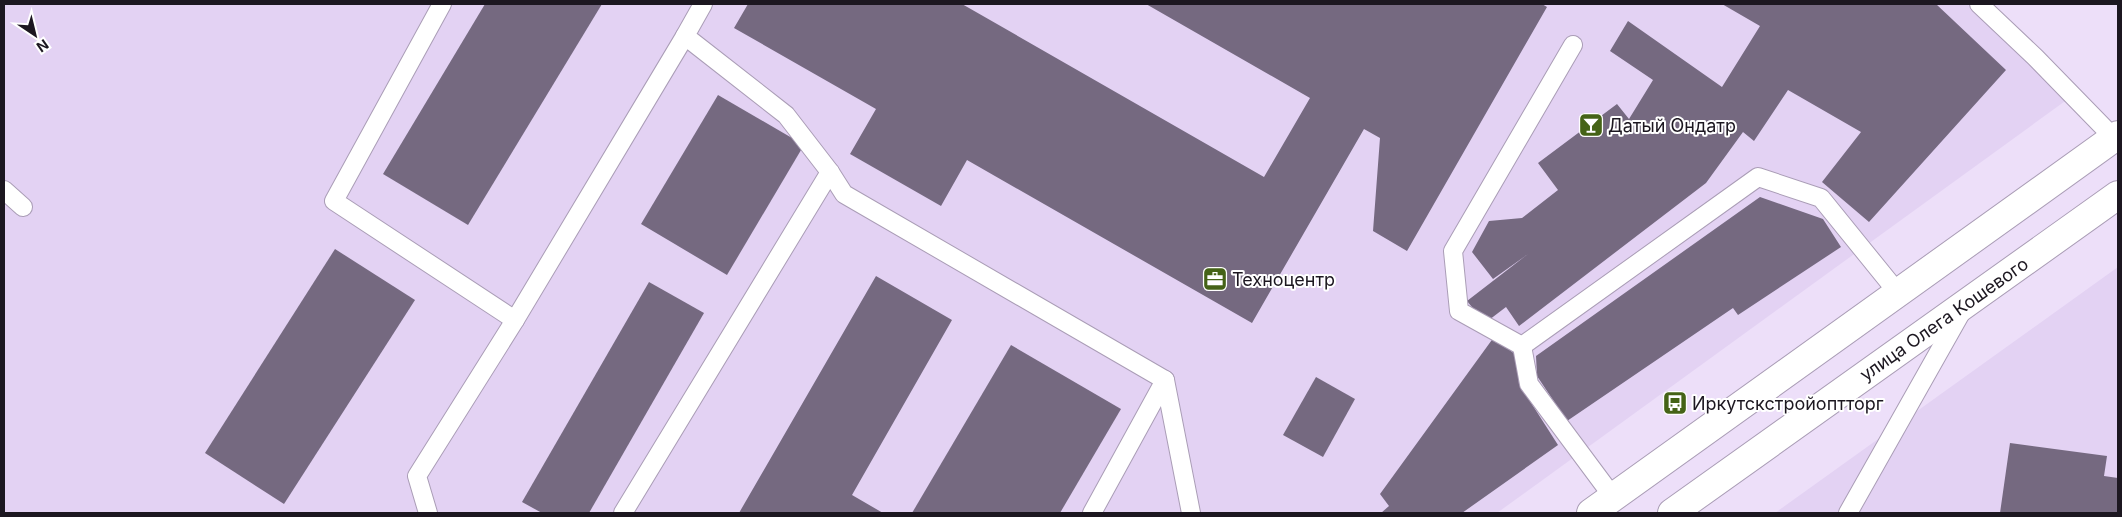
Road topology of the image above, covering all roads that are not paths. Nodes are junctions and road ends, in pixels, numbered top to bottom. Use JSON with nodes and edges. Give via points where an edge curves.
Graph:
{"nodes":[{"id":1,"x":442,"y":4,"type":"edge"},
{"id":2,"x":702,"y":4,"type":"edge"},
{"id":3,"x":1979,"y":4,"type":"edge"},
{"id":4,"x":684,"y":36,"type":"junction"},
{"id":5,"x":1572,"y":44,"type":"dead end"},
{"id":6,"x":2117,"y":136,"type":"edge"},
{"id":7,"x":830,"y":172,"type":"junction"},
{"id":8,"x":4,"y":190,"type":"edge"},
{"id":9,"x":2118,"y":195,"type":"edge"},
{"id":10,"x":23,"y":207,"type":"dead end"},
{"id":11,"x":1898,"y":293,"type":"junction"},
{"id":12,"x":1966,"y":303,"type":"junction"},
{"id":13,"x":515,"y":320,"type":"junction"},
{"id":14,"x":1522,"y":346,"type":"junction"},
{"id":15,"x":1165,"y":380,"type":"junction"},
{"id":16,"x":1613,"y":498,"type":"junction"},
{"id":17,"x":428,"y":513,"type":"edge"},
{"id":18,"x":623,"y":513,"type":"edge"},
{"id":19,"x":1092,"y":513,"type":"edge"},
{"id":20,"x":1191,"y":513,"type":"edge"},
{"id":21,"x":1591,"y":513,"type":"edge"},
{"id":22,"x":1672,"y":513,"type":"edge"},
{"id":23,"x":1848,"y":513,"type":"edge"}],
"edges":[{"from":1,"to":13,"type":"lane","via":[[334,200]]},
{"from":2,"to":4,"type":"lane"},
{"from":3,"to":6,"type":"lane"},
{"from":4,"to":7,"type":"lane","via":[[786,115]]},
{"from":4,"to":13,"type":"lane"},
{"from":5,"to":14,"type":"lane","via":[[1453,251],[1459,311]]},
{"from":6,"to":11,"type":"main road"},
{"from":7,"to":15,"type":"lane","via":[[844,194]]},
{"from":7,"to":18,"type":"lane"},
{"from":8,"to":10,"type":"lane"},
{"from":9,"to":12,"type":"main road","name":"улица Олега Кошевого"},
{"from":11,"to":14,"type":"lane","via":[[1821,198],[1758,177]]},
{"from":11,"to":16,"type":"main road"},
{"from":12,"to":22,"type":"main road","name":"улица Олега Кошевого"},
{"from":12,"to":23,"type":"lane"},
{"from":13,"to":17,"type":"lane","via":[[417,476]]},
{"from":14,"to":16,"type":"lane","via":[[1529,384]]},
{"from":15,"to":19,"type":"lane"},
{"from":15,"to":20,"type":"lane"},
{"from":16,"to":21,"type":"main road"}]}
